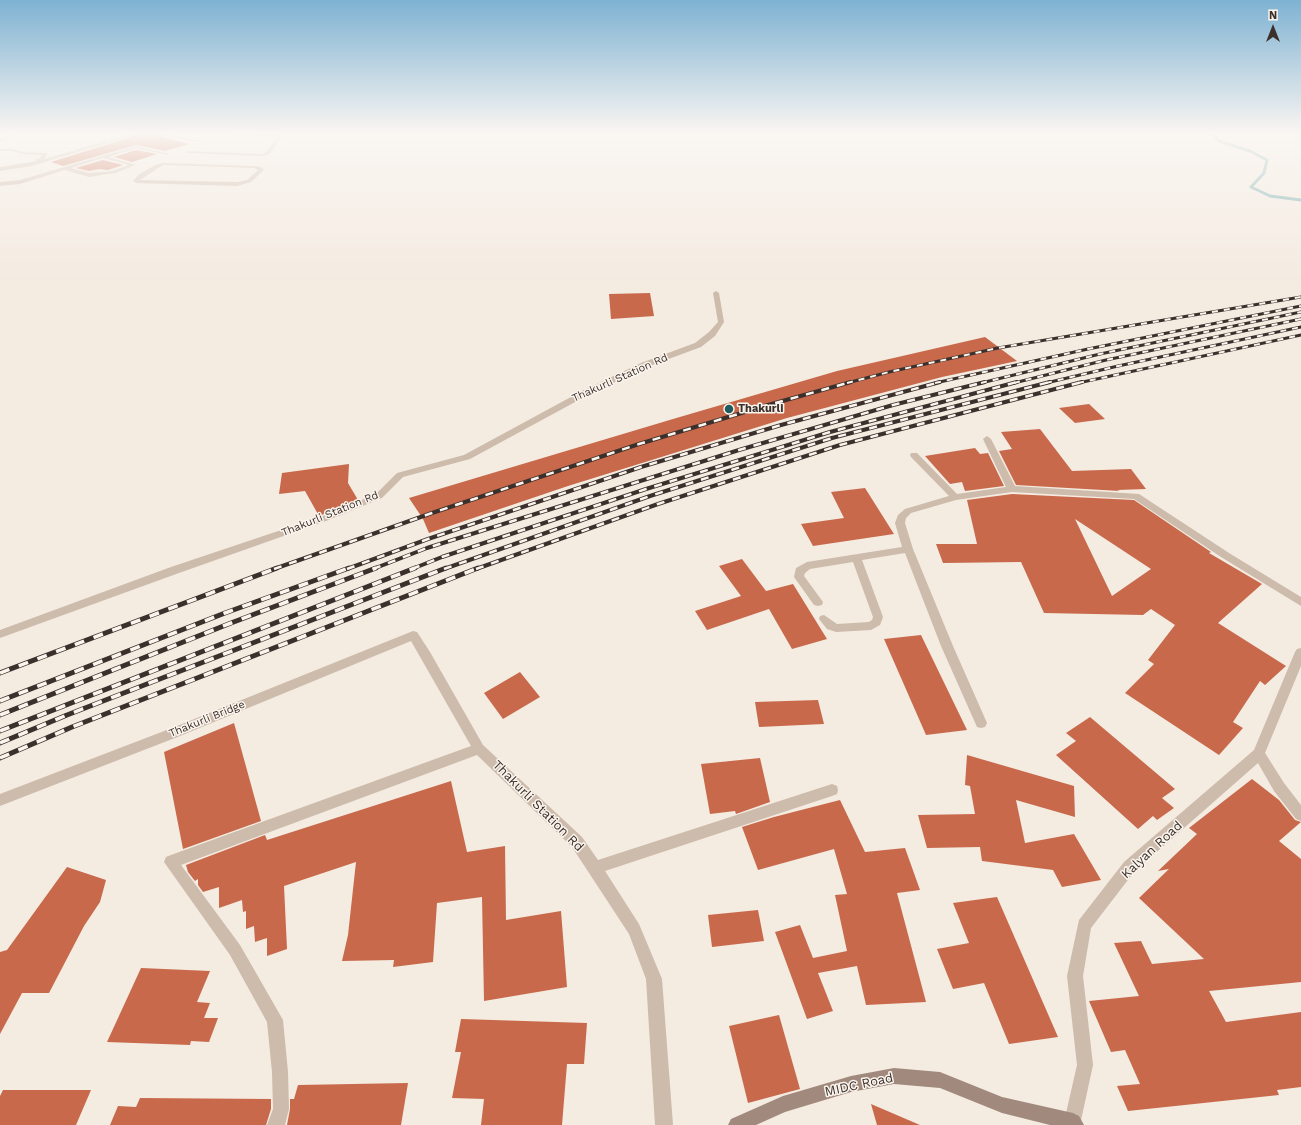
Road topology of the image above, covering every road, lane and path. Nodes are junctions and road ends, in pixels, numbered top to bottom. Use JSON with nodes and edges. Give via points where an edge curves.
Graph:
{"nodes":[{"id":1,"x":716,"y":293,"type":"dead end"},
{"id":2,"x":987,"y":439,"type":"dead end"},
{"id":3,"x":914,"y":455,"type":"dead end"},
{"id":4,"x":1012,"y":489,"type":"junction"},
{"id":5,"x":955,"y":498,"type":"junction"},
{"id":6,"x":908,"y":549,"type":"junction"},
{"id":7,"x":856,"y":557,"type":"junction"},
{"id":8,"x":818,"y":602,"type":"dead end"},
{"id":9,"x":1301,"y":602,"type":"edge"},
{"id":10,"x":824,"y":619,"type":"dead end"},
{"id":11,"x":0,"y":634,"type":"edge"},
{"id":12,"x":413,"y":635,"type":"joint"},
{"id":13,"x":1301,"y":652,"type":"edge"},
{"id":14,"x":981,"y":723,"type":"dead end"},
{"id":15,"x":479,"y":748,"type":"junction"},
{"id":16,"x":1259,"y":754,"type":"junction"},
{"id":17,"x":832,"y":790,"type":"dead end"},
{"id":18,"x":0,"y":800,"type":"edge"},
{"id":19,"x":1301,"y":815,"type":"edge"},
{"id":20,"x":595,"y":868,"type":"junction"},
{"id":21,"x":1074,"y":1124,"type":"edge"},
{"id":22,"x":276,"y":1125,"type":"edge"},
{"id":23,"x":664,"y":1125,"type":"edge"},
{"id":24,"x":737,"y":1125,"type":"edge"}],
"edges":[{"from":1,"to":11,"type":"street","name":"Thakurli Station Rd","via":[[721,322],[712,334],[698,345],[644,365],[585,393],[467,457],[400,475],[379,496],[324,519]]},
{"from":2,"to":4,"type":"street"},
{"from":3,"to":5,"type":"street"},
{"from":4,"to":5,"type":"street"},
{"from":4,"to":9,"type":"street","via":[[1136,496]]},
{"from":5,"to":6,"type":"street","via":[[908,511],[901,516],[900,523]]},
{"from":6,"to":7,"type":"street"},
{"from":6,"to":14,"type":"street"},
{"from":7,"to":8,"type":"street","via":[[807,566],[800,571],[799,577]]},
{"from":7,"to":10,"type":"street","via":[[878,617],[876,622],[871,626],[836,628]]},
{"from":12,"to":15,"type":"street","name":"Thakurli Station Rd"},
{"from":12,"to":18,"type":"street","name":"Thakurli Bridge","via":[[176,732]]},
{"from":13,"to":16,"type":"street","name":"Kalyan Road"},
{"from":15,"to":20,"type":"street","name":"Thakurli Station Rd","via":[[577,842]]},
{"from":15,"to":22,"type":"street","via":[[171,862],[235,950],[275,1020],[281,1109]]},
{"from":16,"to":19,"type":"street","via":[[1279,787]]},
{"from":16,"to":21,"type":"street","name":"Kalyan Road","via":[[1129,868],[1084,925],[1075,976],[1085,1065]]},
{"from":17,"to":20,"type":"street"},
{"from":20,"to":23,"type":"street","name":"Thakurli Station Rd","via":[[634,929],[654,979]]},
{"from":21,"to":24,"type":"street","name":"MIDC Road","via":[[1002,1105],[940,1080],[894,1076],[851,1084],[783,1104]]}]}
